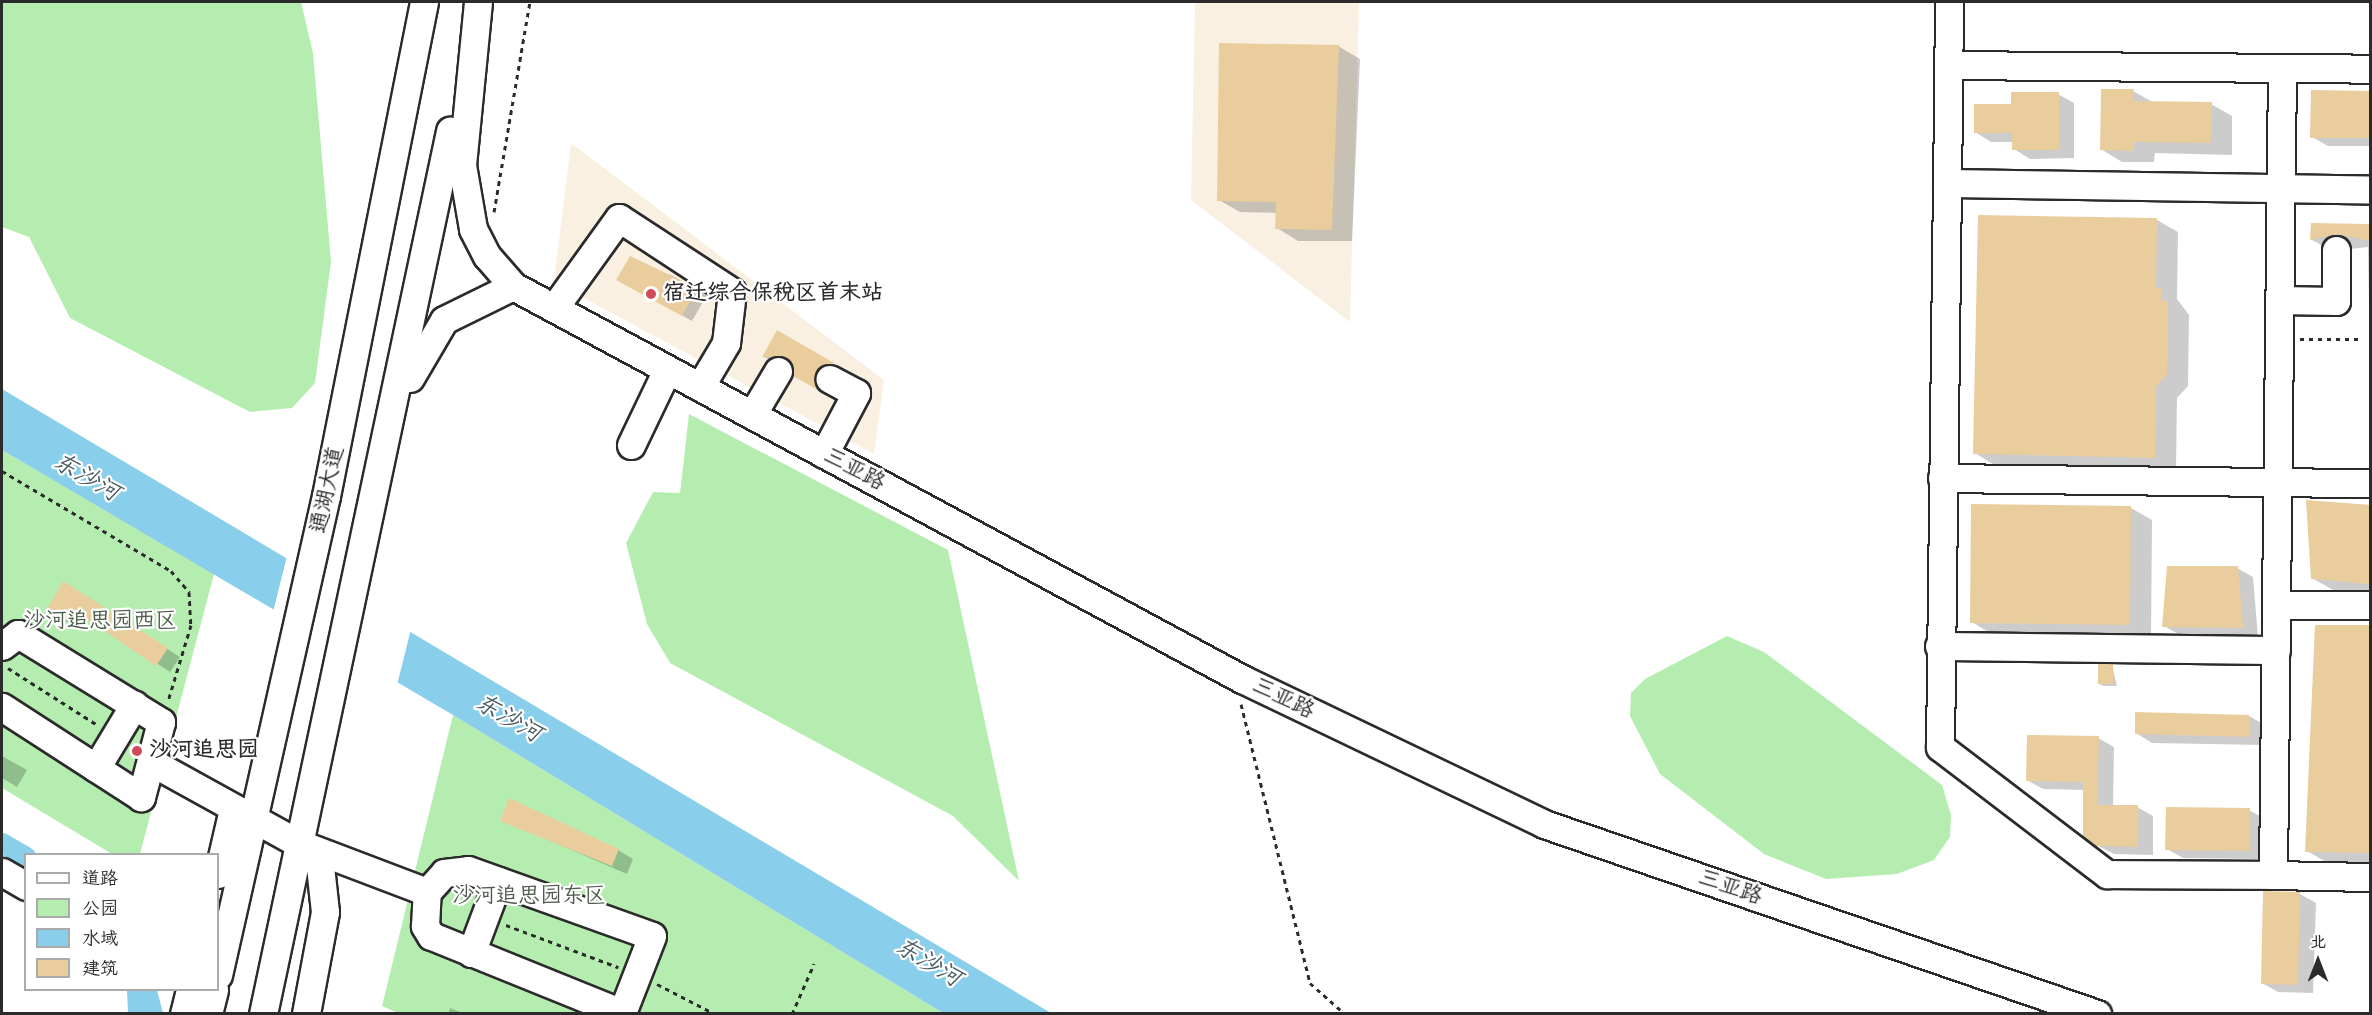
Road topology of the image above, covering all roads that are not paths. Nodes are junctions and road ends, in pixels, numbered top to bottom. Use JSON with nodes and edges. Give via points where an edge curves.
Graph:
{"nodes":[{"id":1,"x":424,"y":2,"type":"edge"},
{"id":2,"x":477,"y":2,"type":"edge"},
{"id":3,"x":1949,"y":2,"type":"edge"},
{"id":4,"x":1948,"y":65,"type":"junction"},
{"id":5,"x":2283,"y":68,"type":"junction"},
{"id":6,"x":2370,"y":69,"type":"edge"},
{"id":7,"x":1947,"y":183,"type":"junction"},
{"id":8,"x":2281,"y":188,"type":"junction"},
{"id":9,"x":2370,"y":190,"type":"edge"},
{"id":10,"x":2336,"y":250,"type":"dead end"},
{"id":11,"x":513,"y":286,"type":"junction"},
{"id":12,"x":2280,"y":300,"type":"junction"},
{"id":13,"x":554,"y":308,"type":"junction"},
{"id":14,"x":668,"y":370,"type":"junction"},
{"id":15,"x":778,"y":371,"type":"dead end"},
{"id":16,"x":831,"y":379,"type":"dead end"},
{"id":17,"x":700,"y":387,"type":"junction"},
{"id":18,"x":752,"y":415,"type":"junction"},
{"id":19,"x":631,"y":445,"type":"dead end"},
{"id":20,"x":385,"y":446,"type":"junction"},
{"id":21,"x":824,"y":454,"type":"junction"},
{"id":22,"x":1942,"y":477,"type":"junction"},
{"id":23,"x":2279,"y":482,"type":"junction"},
{"id":24,"x":2370,"y":483,"type":"edge"},
{"id":25,"x":2277,"y":604,"type":"junction"},
{"id":26,"x":2370,"y":605,"type":"edge"},
{"id":27,"x":2,"y":646,"type":"edge"},
{"id":28,"x":1939,"y":646,"type":"junction"},
{"id":29,"x":2276,"y":650,"type":"junction"},
{"id":30,"x":134,"y":705,"type":"junction"},
{"id":31,"x":2,"y":707,"type":"edge"},
{"id":32,"x":153,"y":763,"type":"junction"},
{"id":33,"x":96,"y":768,"type":"junction"},
{"id":34,"x":243,"y":815,"type":"junction"},
{"id":35,"x":298,"y":843,"type":"junction"},
{"id":36,"x":2,"y":872,"type":"edge"},
{"id":37,"x":219,"y":872,"type":"edge"},
{"id":38,"x":2273,"y":875,"type":"junction"},
{"id":39,"x":2370,"y":877,"type":"edge"},
{"id":40,"x":498,"y":881,"type":"junction"},
{"id":41,"x":24,"y":885,"type":"edge"},
{"id":42,"x":427,"y":892,"type":"junction"},
{"id":43,"x":471,"y":953,"type":"junction"},
{"id":44,"x":219,"y":969,"type":"edge"},
{"id":45,"x":190,"y":991,"type":"edge"},
{"id":46,"x":214,"y":991,"type":"edge"},
{"id":47,"x":265,"y":1003,"type":"edge"},
{"id":48,"x":184,"y":1014,"type":"edge"},
{"id":49,"x":208,"y":1014,"type":"edge"},
{"id":50,"x":306,"y":1014,"type":"edge"},
{"id":51,"x":2097,"y":1014,"type":"edge"}],
"edges":[{"from":1,"to":34,"type":"street","name":"通湖大道","via":[[285,688]]},
{"from":2,"to":11,"type":"street","via":[[462,165],[473,229]]},
{"from":2,"to":20,"type":"street","name":"通湖大道"},
{"from":3,"to":4,"type":"street"},
{"from":4,"to":5,"type":"street"},
{"from":4,"to":7,"type":"street"},
{"from":5,"to":6,"type":"street"},
{"from":5,"to":8,"type":"street"},
{"from":7,"to":8,"type":"street"},
{"from":7,"to":22,"type":"street"},
{"from":8,"to":9,"type":"street"},
{"from":8,"to":12,"type":"street"},
{"from":10,"to":12,"type":"street","via":[[2336,301]]},
{"from":11,"to":13,"type":"street","name":"三亚路"},
{"from":11,"to":20,"type":"street","via":[[462,309],[427,341]]},
{"from":12,"to":23,"type":"street"},
{"from":13,"to":14,"type":"street","name":"三亚路"},
{"from":13,"to":17,"type":"street","via":[[619,218],[732,292],[726,343]]},
{"from":14,"to":17,"type":"street","name":"三亚路"},
{"from":14,"to":19,"type":"street"},
{"from":15,"to":18,"type":"street"},
{"from":16,"to":21,"type":"street","via":[[856,393]]},
{"from":17,"to":18,"type":"street","name":"三亚路"},
{"from":18,"to":21,"type":"street","name":"三亚路"},
{"from":20,"to":35,"type":"street","name":"通湖大道"},
{"from":21,"to":51,"type":"street","name":"三亚路","via":[[1242,679],[1544,824]]},
{"from":22,"to":23,"type":"street"},
{"from":22,"to":28,"type":"street"},
{"from":23,"to":24,"type":"street"},
{"from":23,"to":25,"type":"street"},
{"from":25,"to":26,"type":"street"},
{"from":25,"to":29,"type":"street"},
{"from":27,"to":30,"type":"street","via":[[18,634]]},
{"from":28,"to":29,"type":"street"},
{"from":28,"to":38,"type":"street","via":[[1940,747],[2107,874]]},
{"from":29,"to":38,"type":"street"},
{"from":30,"to":32,"type":"street","via":[[161,722]]},
{"from":30,"to":33,"type":"street"},
{"from":31,"to":33,"type":"street"},
{"from":32,"to":33,"type":"street","via":[[141,797]]},
{"from":32,"to":34,"type":"street"},
{"from":34,"to":35,"type":"street"},
{"from":34,"to":37,"type":"street"},
{"from":34,"to":44,"type":"street","name":"通湖大道"},
{"from":35,"to":42,"type":"street"},
{"from":35,"to":47,"type":"street"},
{"from":35,"to":50,"type":"street","via":[[320,866],[325,912]]},
{"from":36,"to":41,"type":"street"},
{"from":38,"to":39,"type":"street"},
{"from":40,"to":42,"type":"street","via":[[456,868]]},
{"from":40,"to":43,"type":"street"},
{"from":40,"to":43,"type":"street","via":[[652,936],[622,1013]]},
{"from":42,"to":43,"type":"street","via":[[425,926],[431,936]]},
{"from":45,"to":48,"type":"street"},
{"from":46,"to":49,"type":"street"}]}
